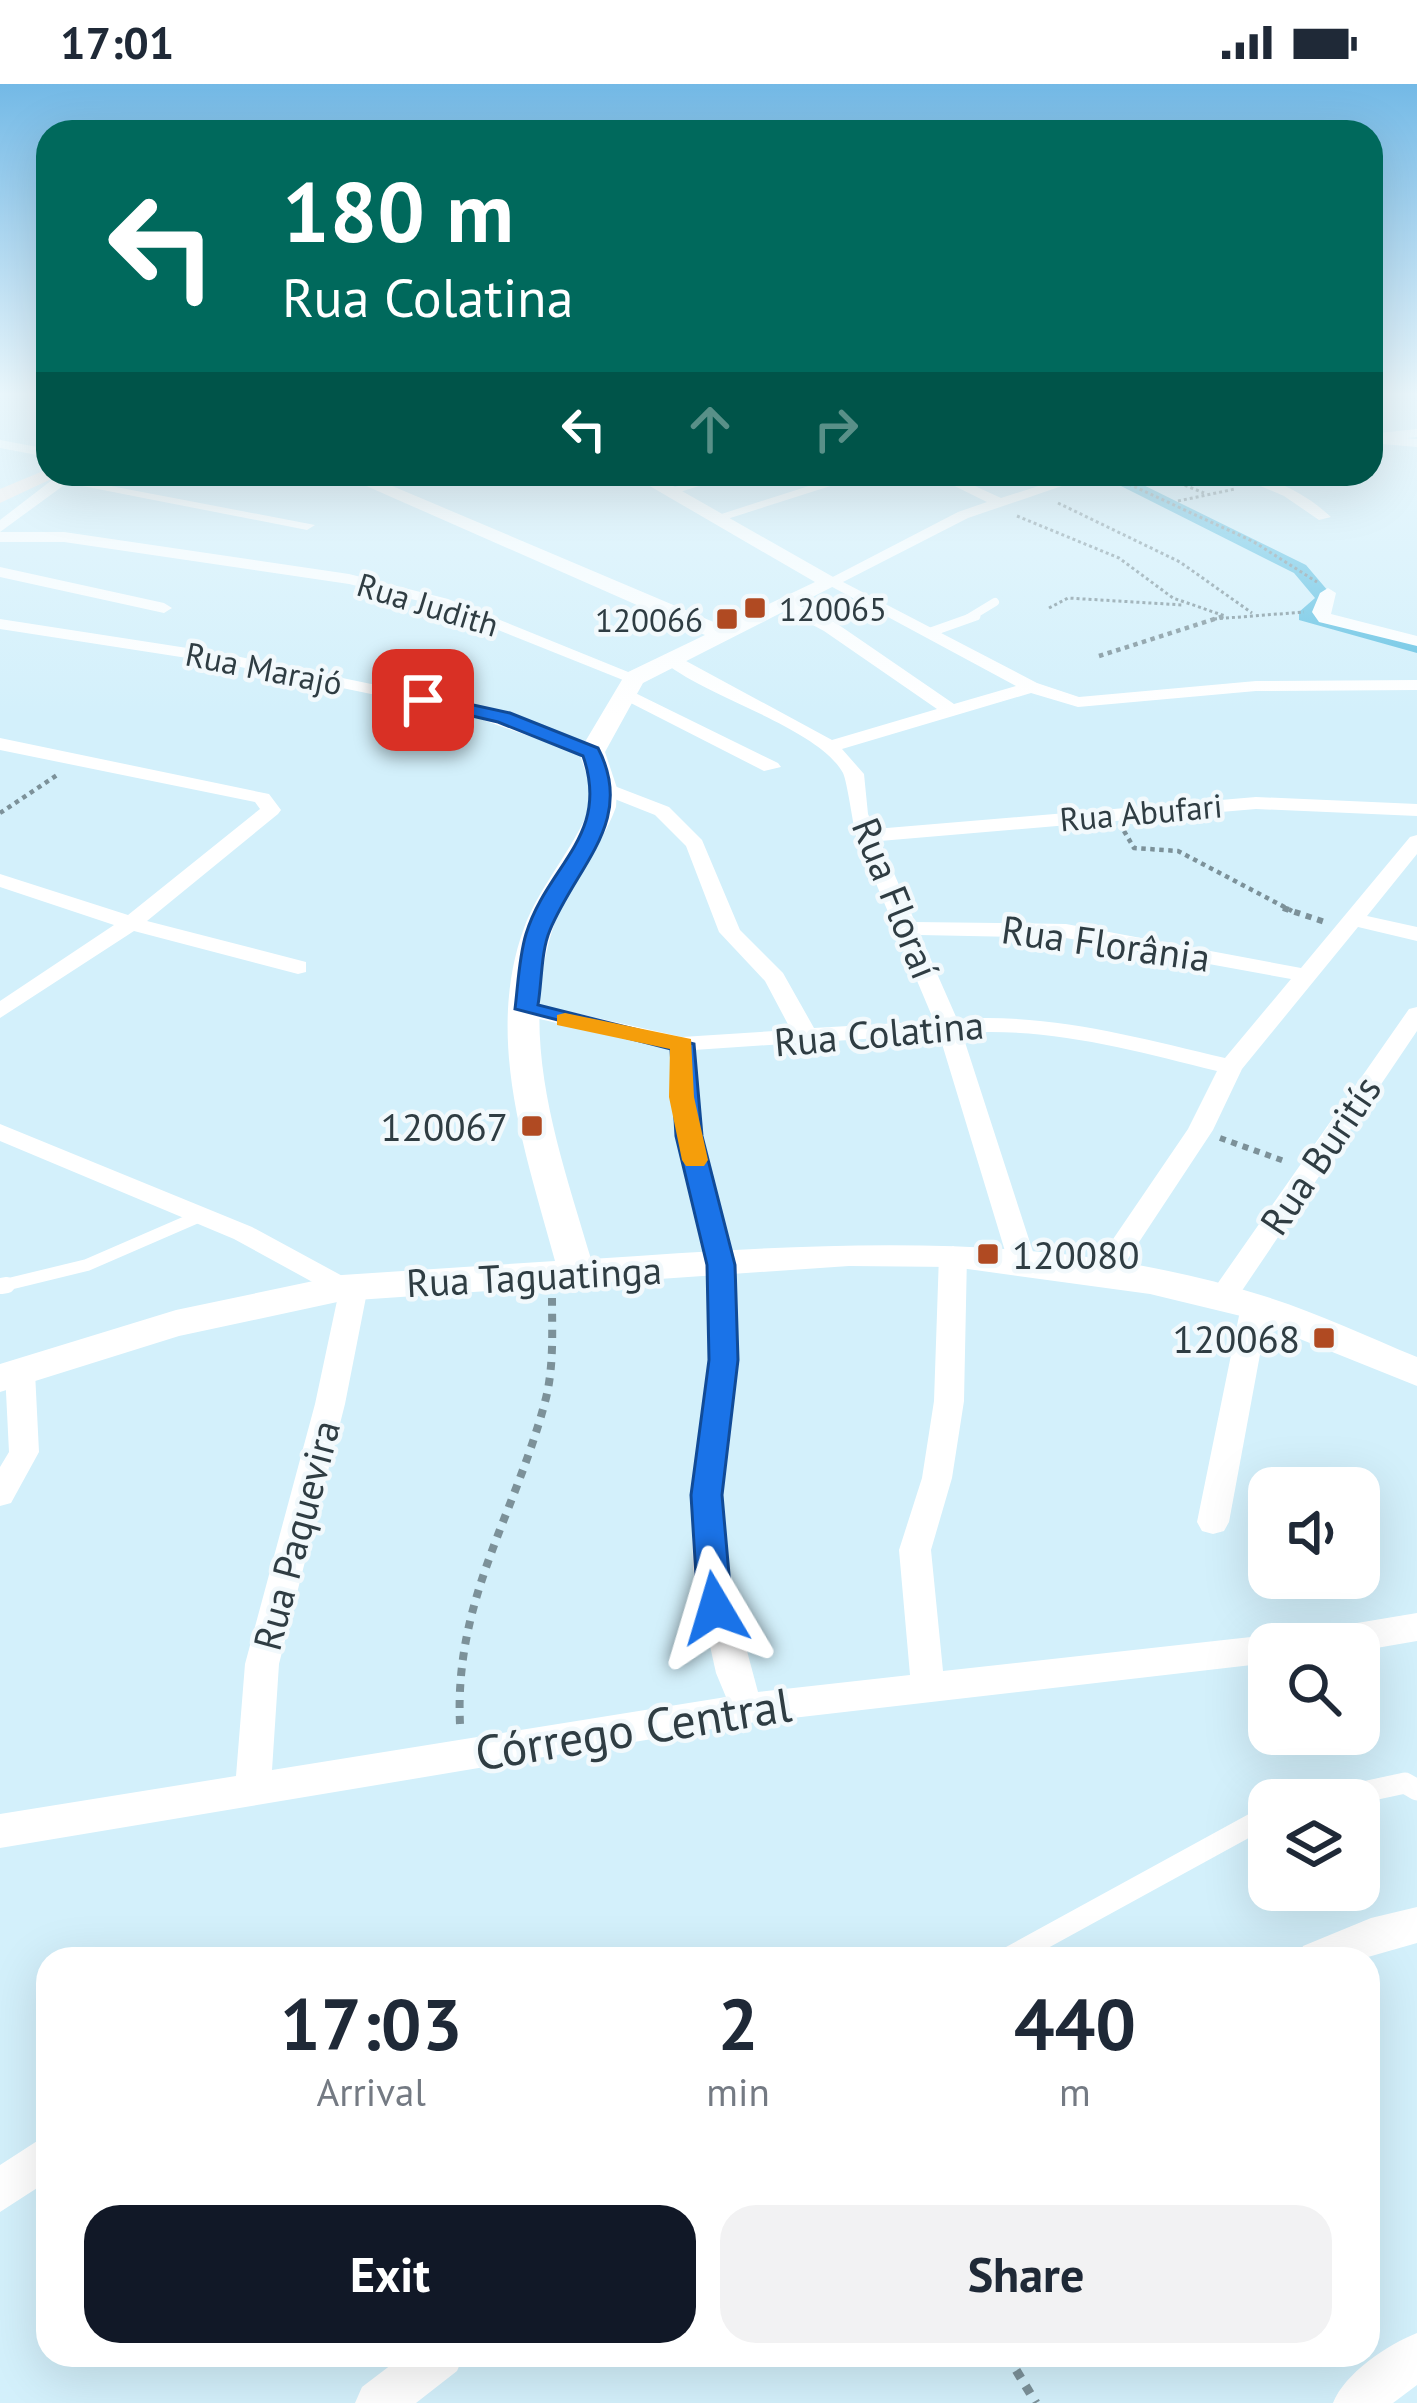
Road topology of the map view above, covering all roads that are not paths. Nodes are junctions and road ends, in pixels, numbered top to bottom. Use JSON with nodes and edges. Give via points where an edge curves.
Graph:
{"nodes":[{"id":1,"x":29,"y":500,"type":"edge"},
{"id":2,"x":180,"y":500,"type":"edge"},
{"id":3,"x":409,"y":500,"type":"edge"},
{"id":4,"x":687,"y":500,"type":"edge"},
{"id":5,"x":776,"y":500,"type":"edge"},
{"id":6,"x":988,"y":500,"type":"edge"},
{"id":7,"x":1007,"y":500,"type":"edge"},
{"id":8,"x":1300,"y":500,"type":"edge"},
{"id":9,"x":995,"y":504,"type":"junction"},
{"id":10,"x":1324,"y":517,"type":"dead end"},
{"id":11,"x":719,"y":518,"type":"junction"},
{"id":12,"x":307,"y":525,"type":"dead end"},
{"id":13,"x":0,"y":527,"type":"edge"},
{"id":14,"x":0,"y":537,"type":"edge"},
{"id":15,"x":0,"y":572,"type":"edge"},
{"id":16,"x":831,"y":582,"type":"junction"},
{"id":17,"x":1328,"y":593,"type":"road end"},
{"id":18,"x":994,"y":602,"type":"dead end"},
{"id":19,"x":787,"y":605,"type":"junction"},
{"id":20,"x":164,"y":608,"type":"dead end"},
{"id":21,"x":0,"y":624,"type":"edge"},
{"id":22,"x":928,"y":633,"type":"junction"},
{"id":23,"x":723,"y":634,"type":"junction"},
{"id":24,"x":1417,"y":641,"type":"edge"},
{"id":25,"x":669,"y":659,"type":"junction"},
{"id":26,"x":1417,"y":685,"type":"edge"},
{"id":27,"x":629,"y":686,"type":"junction"},
{"id":28,"x":1031,"y":687,"type":"junction"},
{"id":29,"x":952,"y":711,"type":"junction"},
{"id":30,"x":0,"y":744,"type":"edge"},
{"id":31,"x":830,"y":747,"type":"junction"},
{"id":32,"x":592,"y":752,"type":"junction"},
{"id":33,"x":771,"y":767,"type":"dead end"},
{"id":34,"x":604,"y":788,"type":"junction"},
{"id":35,"x":1417,"y":810,"type":"edge"},
{"id":36,"x":866,"y":836,"type":"junction"},
{"id":37,"x":1417,"y":841,"type":"edge"},
{"id":38,"x":0,"y":880,"type":"edge"},
{"id":39,"x":131,"y":923,"type":"junction"},
{"id":40,"x":1349,"y":924,"type":"junction"},
{"id":41,"x":904,"y":928,"type":"junction"},
{"id":42,"x":1417,"y":934,"type":"edge"},
{"id":43,"x":298,"y":967,"type":"dead end"},
{"id":44,"x":1305,"y":975,"type":"junction"},
{"id":45,"x":526,"y":1009,"type":"junction"},
{"id":46,"x":0,"y":1011,"type":"edge"},
{"id":47,"x":1417,"y":1014,"type":"edge"},
{"id":48,"x":949,"y":1028,"type":"junction"},
{"id":49,"x":808,"y":1040,"type":"junction"},
{"id":50,"x":682,"y":1044,"type":"junction"},
{"id":51,"x":1232,"y":1067,"type":"junction"},
{"id":52,"x":0,"y":1132,"type":"edge"},
{"id":53,"x":200,"y":1216,"type":"junction"},
{"id":54,"x":953,"y":1255,"type":"junction"},
{"id":55,"x":1022,"y":1261,"type":"junction"},
{"id":56,"x":721,"y":1265,"type":"junction"},
{"id":57,"x":1104,"y":1273,"type":"junction"},
{"id":58,"x":565,"y":1275,"type":"junction"},
{"id":59,"x":1,"y":1286,"type":"edge"},
{"id":60,"x":348,"y":1288,"type":"junction"},
{"id":61,"x":1239,"y":1301,"type":"junction"},
{"id":62,"x":1417,"y":1372,"type":"edge"},
{"id":63,"x":10,"y":1375,"type":"edge"},
{"id":64,"x":0,"y":1494,"type":"edge"},
{"id":65,"x":1213,"y":1522,"type":"dead end"},
{"id":66,"x":1417,"y":1627,"type":"edge"},
{"id":67,"x":1380,"y":1633,"type":"edge"},
{"id":68,"x":1248,"y":1651,"type":"edge"},
{"id":69,"x":928,"y":1688,"type":"junction"},
{"id":70,"x":748,"y":1708,"type":"junction"},
{"id":71,"x":254,"y":1785,"type":"junction"},
{"id":72,"x":1380,"y":1788,"type":"edge"},
{"id":73,"x":1417,"y":1790,"type":"edge"},
{"id":74,"x":1248,"y":1826,"type":"edge"},
{"id":75,"x":0,"y":1831,"type":"edge"},
{"id":76,"x":1417,"y":1925,"type":"edge"},
{"id":77,"x":1028,"y":1947,"type":"edge"},
{"id":78,"x":1345,"y":1947,"type":"edge"},
{"id":79,"x":36,"y":2165,"type":"edge"},
{"id":80,"x":0,"y":2191,"type":"edge"},
{"id":81,"x":1417,"y":2356,"type":"edge"},
{"id":82,"x":425,"y":2367,"type":"edge"},
{"id":83,"x":377,"y":2403,"type":"edge"},
{"id":84,"x":1356,"y":2403,"type":"edge"}],
"edges":[{"from":1,"to":13,"type":"street"},
{"from":2,"to":12,"type":"street"},
{"from":3,"to":23,"type":"street"},
{"from":4,"to":11,"type":"street"},
{"from":5,"to":11,"type":"street"},
{"from":6,"to":9,"type":"street"},
{"from":7,"to":9,"type":"street"},
{"from":8,"to":10,"type":"street"},
{"from":9,"to":16,"type":"street"},
{"from":11,"to":16,"type":"street"},
{"from":14,"to":27,"type":"street","name":"Rua Judith","via":[[97,541],[350,580],[442,602]]},
{"from":15,"to":20,"type":"street"},
{"from":16,"to":19,"type":"street"},
{"from":16,"to":22,"type":"street"},
{"from":17,"to":24,"type":"street","via":[[1321,615]]},
{"from":18,"to":22,"type":"lane","via":[[983,614]]},
{"from":19,"to":23,"type":"street"},
{"from":19,"to":29,"type":"street"},
{"from":21,"to":32,"type":"street","name":"Rua Marajó","via":[[468,709]]},
{"from":22,"to":28,"type":"street"},
{"from":23,"to":25,"type":"street"},
{"from":25,"to":27,"type":"street"},
{"from":25,"to":31,"type":"street"},
{"from":26,"to":28,"type":"street","via":[[1256,686],[1098,704]]},
{"from":27,"to":32,"type":"street"},
{"from":27,"to":33,"type":"street","name":"Rua Judith"},
{"from":28,"to":29,"type":"street"},
{"from":29,"to":31,"type":"street"},
{"from":30,"to":39,"type":"street","via":[[271,804],[266,817]]},
{"from":31,"to":36,"type":"street","name":"Rua Floraí","via":[[854,774]]},
{"from":32,"to":34,"type":"street"},
{"from":34,"to":45,"type":"street","via":[[598,824],[537,933]]},
{"from":34,"to":49,"type":"street","via":[[662,811],[695,844],[730,932],[775,978]]},
{"from":35,"to":36,"type":"street","name":"Rua Abufari","via":[[1256,803]]},
{"from":36,"to":41,"type":"street","name":"Rua Floraí"},
{"from":37,"to":40,"type":"street"},
{"from":38,"to":39,"type":"street"},
{"from":39,"to":43,"type":"street"},
{"from":39,"to":46,"type":"street"},
{"from":40,"to":42,"type":"street"},
{"from":40,"to":44,"type":"street"},
{"from":41,"to":44,"type":"street","name":"Rua Florânia","via":[[1066,931]]},
{"from":41,"to":48,"type":"street","name":"Rua Floraí"},
{"from":44,"to":51,"type":"street"},
{"from":45,"to":50,"type":"street","name":"Rua Colatina"},
{"from":45,"to":58,"type":"street","via":[[526,1080]]},
{"from":47,"to":61,"type":"street","name":"Rua Buritís","via":[[1309,1171]]},
{"from":48,"to":49,"type":"street","name":"Rua Colatina"},
{"from":48,"to":51,"type":"street","name":"Rua Colatina","via":[[1004,1023],[1088,1032]]},
{"from":48,"to":55,"type":"street","name":"Rua Floraí"},
{"from":49,"to":50,"type":"street","name":"Rua Colatina"},
{"from":50,"to":56,"type":"street","via":[[689,1136]]},
{"from":51,"to":57,"type":"street","via":[[1200,1130]]},
{"from":52,"to":53,"type":"street"},
{"from":53,"to":59,"type":"lane","via":[[87,1265]]},
{"from":53,"to":60,"type":"street"},
{"from":54,"to":55,"type":"street","name":"Rua Taguatinga"},
{"from":54,"to":56,"type":"street","name":"Rua Taguatinga"},
{"from":54,"to":69,"type":"street","via":[[949,1400],[916,1550]]},
{"from":55,"to":57,"type":"street","name":"Rua Taguatinga"},
{"from":56,"to":58,"type":"street","name":"Rua Taguatinga"},
{"from":56,"to":70,"type":"street","via":[[724,1360],[706,1495],[709,1569]]},
{"from":57,"to":61,"type":"street","name":"Rua Taguatinga"},
{"from":58,"to":60,"type":"street","name":"Rua Taguatinga"},
{"from":60,"to":63,"type":"street","name":"Rua Taguatinga","via":[[176,1323]]},
{"from":60,"to":71,"type":"street","name":"Rua Paquevira","via":[[330,1404],[262,1664]]},
{"from":61,"to":62,"type":"street","name":"Rua Taguatinga"},
{"from":61,"to":65,"type":"street"},
{"from":63,"to":64,"type":"street","via":[[24,1452]]},
{"from":66,"to":67,"type":"street"},
{"from":68,"to":69,"type":"street","name":"Córrego Central"},
{"from":69,"to":70,"type":"street","name":"Córrego Central"},
{"from":70,"to":71,"type":"street","name":"Córrego Central"},
{"from":71,"to":75,"type":"street","name":"Córrego Central"},
{"from":72,"to":73,"type":"lane","via":[[1405,1783]]},
{"from":74,"to":77,"type":"lane"},
{"from":76,"to":78,"type":"street"},
{"from":79,"to":80,"type":"street"},
{"from":81,"to":84,"type":"street"},
{"from":82,"to":83,"type":"street"}]}
